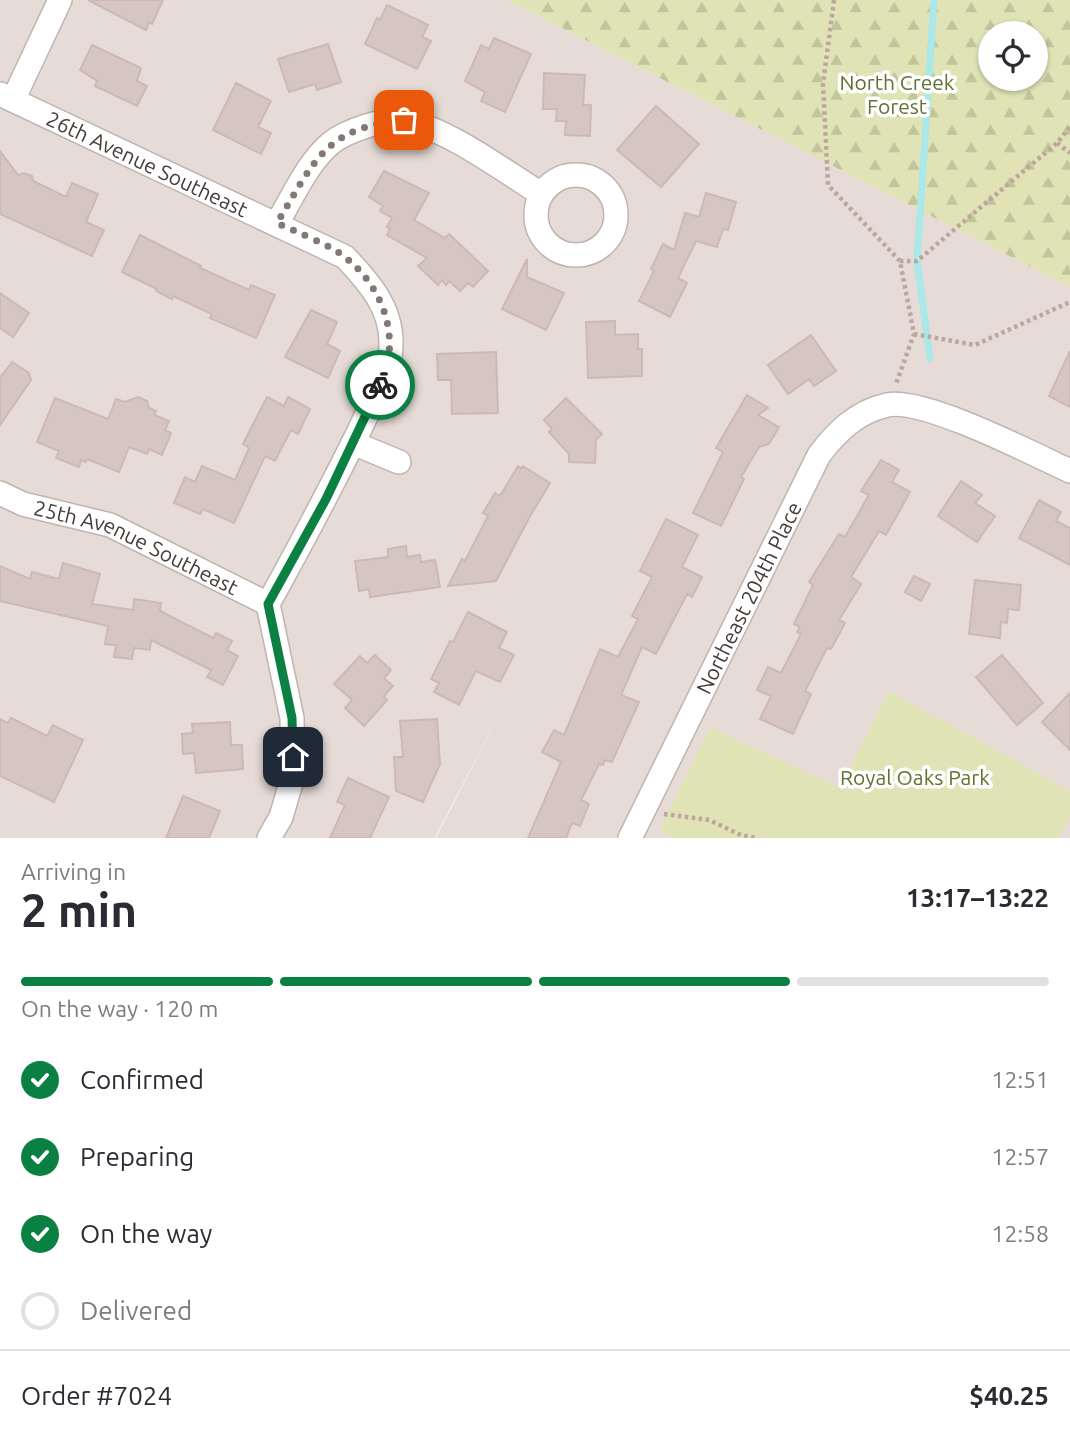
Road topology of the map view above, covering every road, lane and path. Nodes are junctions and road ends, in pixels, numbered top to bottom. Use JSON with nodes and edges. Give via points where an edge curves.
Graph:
{"nodes":[{"id":1,"x":60,"y":0,"type":"edge"},
{"id":2,"x":834,"y":0,"type":"edge"},
{"id":3,"x":7,"y":97,"type":"edge"},
{"id":4,"x":1070,"y":127,"type":"edge"},
{"id":5,"x":1057,"y":143,"type":"junction"},
{"id":6,"x":1070,"y":153,"type":"edge"},
{"id":7,"x":541,"y":194,"type":"dead end"},
{"id":8,"x":277,"y":223,"type":"junction"},
{"id":9,"x":900,"y":261,"type":"junction"},
{"id":10,"x":1070,"y":302,"type":"edge"},
{"id":11,"x":915,"y":334,"type":"junction"},
{"id":12,"x":899,"y":405,"type":"junction"},
{"id":13,"x":353,"y":443,"type":"junction"},
{"id":14,"x":399,"y":462,"type":"dead end"},
{"id":15,"x":1070,"y":471,"type":"edge"},
{"id":16,"x":0,"y":494,"type":"edge"},
{"id":17,"x":268,"y":604,"type":"junction"},
{"id":18,"x":643,"y":811,"type":"junction"},
{"id":19,"x":269,"y":838,"type":"edge"},
{"id":20,"x":630,"y":838,"type":"edge"},
{"id":21,"x":757,"y":838,"type":"edge"}],
"edges":[{"from":1,"to":3,"type":"street"},
{"from":2,"to":9,"type":"path","via":[[822,84],[828,185]]},
{"from":3,"to":8,"type":"street","name":"26th Avenue Southeast"},
{"from":4,"to":5,"type":"path"},
{"from":5,"to":6,"type":"path"},
{"from":5,"to":9,"type":"path","via":[[917,261]]},
{"from":7,"to":8,"type":"street","via":[[438,131],[404,120],[378,122],[331,143]]},
{"from":8,"to":13,"type":"street","name":"26th Avenue Southeast","via":[[345,257],[370,282],[386,313],[391,344],[386,374]]},
{"from":9,"to":11,"type":"path"},
{"from":10,"to":11,"type":"path","via":[[975,345]]},
{"from":11,"to":12,"type":"path"},
{"from":12,"to":15,"type":"street","via":[[953,419]]},
{"from":12,"to":18,"type":"street","name":"Northeast 204th Place","via":[[865,414],[837,430],[819,455]]},
{"from":13,"to":14,"type":"street"},
{"from":13,"to":17,"type":"street"},
{"from":16,"to":17,"type":"street","name":"25th Avenue Southeast","via":[[110,525]]},
{"from":17,"to":19,"type":"street","via":[[292,718],[293,776],[281,817]]},
{"from":18,"to":20,"type":"street","name":"Northeast 204th Place"},
{"from":18,"to":21,"type":"path","via":[[709,820]]}]}
